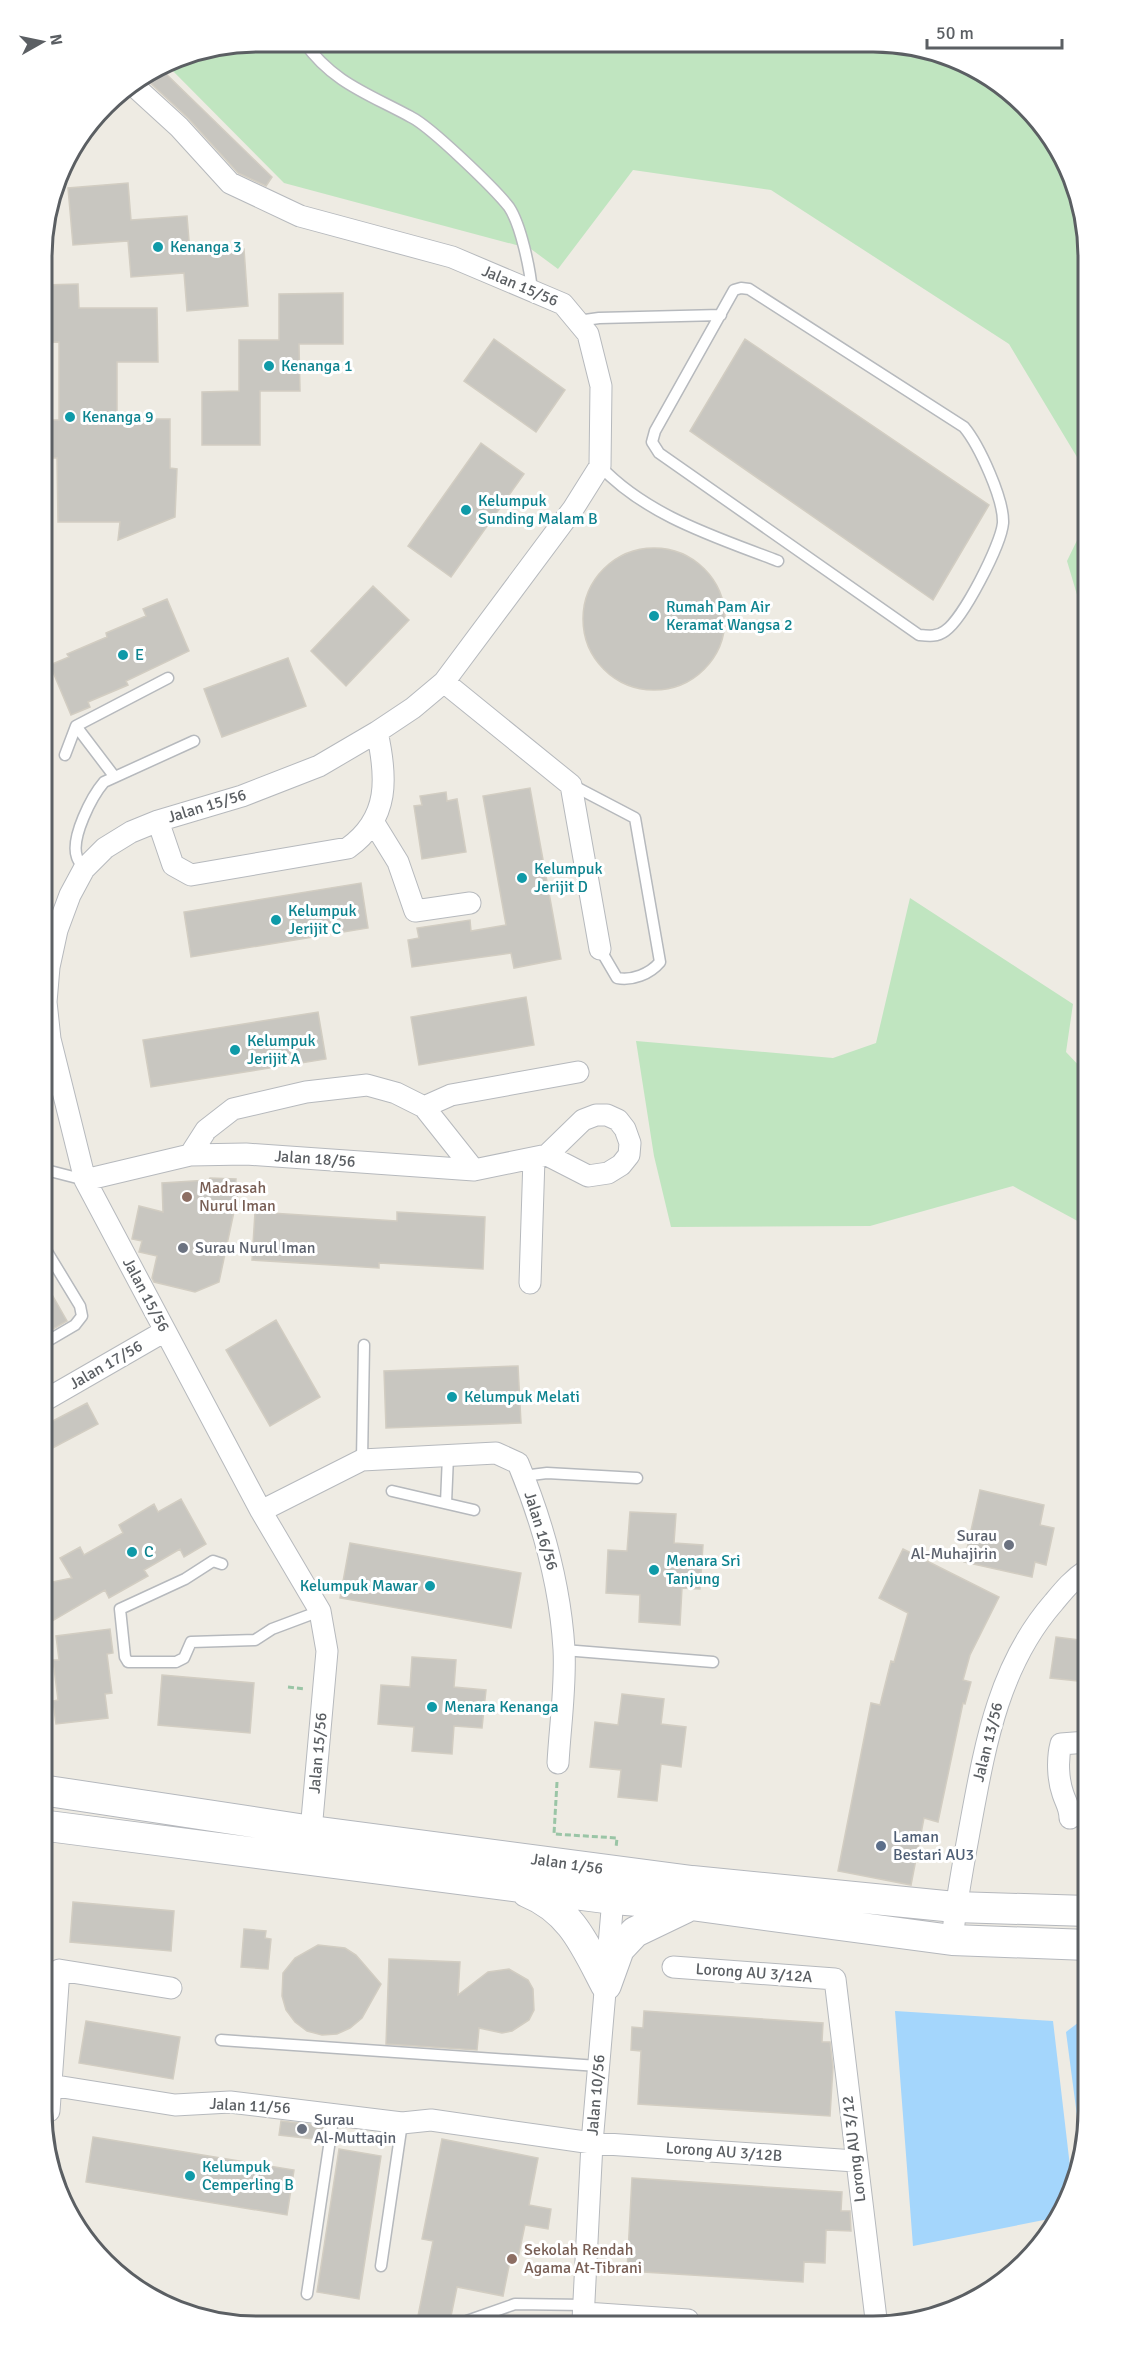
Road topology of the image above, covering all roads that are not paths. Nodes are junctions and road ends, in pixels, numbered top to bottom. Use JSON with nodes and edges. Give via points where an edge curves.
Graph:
{"nodes":[{"id":1,"x":312,"y":53,"type":"edge"},
{"id":2,"x":139,"y":91,"type":"edge"},
{"id":3,"x":532,"y":291,"type":"junction"},
{"id":4,"x":721,"y":315,"type":"junction"},
{"id":5,"x":578,"y":321,"type":"junction"},
{"id":6,"x":600,"y":466,"type":"junction"},
{"id":7,"x":777,"y":561,"type":"dead end"},
{"id":8,"x":168,"y":678,"type":"dead end"},
{"id":9,"x":444,"y":682,"type":"junction"},
{"id":10,"x":75,"y":726,"type":"junction"},
{"id":11,"x":377,"y":732,"type":"junction"},
{"id":12,"x":194,"y":741,"type":"dead end"},
{"id":13,"x":65,"y":755,"type":"dead end"},
{"id":14,"x":114,"y":776,"type":"junction"},
{"id":15,"x":571,"y":784,"type":"junction"},
{"id":16,"x":158,"y":821,"type":"junction"},
{"id":17,"x":374,"y":823,"type":"junction"},
{"id":18,"x":84,"y":869,"type":"junction"},
{"id":19,"x":470,"y":903,"type":"dead end"},
{"id":20,"x":600,"y":949,"type":"joint"},
{"id":21,"x":53,"y":950,"type":"edge"},
{"id":22,"x":53,"y":1049,"type":"edge"},
{"id":23,"x":578,"y":1072,"type":"dead end"},
{"id":24,"x":424,"y":1107,"type":"junction"},
{"id":25,"x":190,"y":1155,"type":"junction"},
{"id":26,"x":474,"y":1170,"type":"junction"},
{"id":27,"x":53,"y":1172,"type":"edge"},
{"id":28,"x":85,"y":1180,"type":"junction"},
{"id":29,"x":52,"y":1261,"type":"edge"},
{"id":30,"x":530,"y":1283,"type":"dead end"},
{"id":31,"x":165,"y":1331,"type":"junction"},
{"id":32,"x":52,"y":1338,"type":"edge"},
{"id":33,"x":364,"y":1345,"type":"dead end"},
{"id":34,"x":52,"y":1396,"type":"edge"},
{"id":35,"x":448,"y":1456,"type":"junction"},
{"id":36,"x":362,"y":1460,"type":"junction"},
{"id":37,"x":523,"y":1476,"type":"junction"},
{"id":38,"x":638,"y":1478,"type":"dead end"},
{"id":39,"x":392,"y":1491,"type":"dead end"},
{"id":40,"x":446,"y":1503,"type":"junction"},
{"id":41,"x":474,"y":1510,"type":"dead end"},
{"id":42,"x":261,"y":1511,"type":"junction"},
{"id":43,"x":222,"y":1564,"type":"dead end"},
{"id":44,"x":1078,"y":1576,"type":"edge"},
{"id":45,"x":320,"y":1611,"type":"junction"},
{"id":46,"x":564,"y":1650,"type":"junction"},
{"id":47,"x":713,"y":1662,"type":"dead end"},
{"id":48,"x":1078,"y":1742,"type":"edge"},
{"id":49,"x":558,"y":1763,"type":"road end"},
{"id":50,"x":52,"y":1792,"type":"edge"},
{"id":51,"x":1070,"y":1818,"type":"dead end"},
{"id":52,"x":52,"y":1826,"type":"edge"},
{"id":53,"x":310,"y":1844,"type":"junction"},
{"id":54,"x":508,"y":1884,"type":"junction"},
{"id":55,"x":614,"y":1885,"type":"junction"},
{"id":56,"x":691,"y":1905,"type":"junction"},
{"id":57,"x":955,"y":1907,"type":"junction"},
{"id":58,"x":1078,"y":1911,"type":"edge"},
{"id":59,"x":952,"y":1941,"type":"junction"},
{"id":60,"x":1078,"y":1945,"type":"edge"},
{"id":61,"x":673,"y":1967,"type":"dead end"},
{"id":62,"x":835,"y":1979,"type":"joint"},
{"id":63,"x":606,"y":1985,"type":"junction"},
{"id":64,"x":171,"y":1988,"type":"dead end"},
{"id":65,"x":52,"y":2017,"type":"edge"},
{"id":66,"x":221,"y":2040,"type":"dead end"},
{"id":67,"x":598,"y":2066,"type":"junction"},
{"id":68,"x":52,"y":2085,"type":"edge"},
{"id":69,"x":334,"y":2112,"type":"junction"},
{"id":70,"x":402,"y":2123,"type":"junction"},
{"id":71,"x":592,"y":2143,"type":"junction"},
{"id":72,"x":855,"y":2161,"type":"junction"},
{"id":73,"x":381,"y":2266,"type":"dead end"},
{"id":74,"x":307,"y":2294,"type":"dead end"},
{"id":75,"x":584,"y":2313,"type":"edge"},
{"id":76,"x":481,"y":2316,"type":"edge"},
{"id":77,"x":629,"y":2316,"type":"edge"},
{"id":78,"x":876,"y":2316,"type":"edge"}],
"edges":[{"from":1,"to":3,"type":"lane","via":[[355,90],[414,118],[510,208],[529,262]]},
{"from":2,"to":3,"type":"street","name":"Jalan 15/56","via":[[230,183],[300,216],[452,256]]},
{"from":3,"to":5,"type":"street","name":"Jalan 15/56","via":[[563,304]]},
{"from":4,"to":4,"type":"lane","via":[[734,290],[749,289],[964,427],[974,440],[1000,503],[1003,522],[999,543],[958,620],[945,631],[933,636],[919,635],[659,453],[652,442],[655,431]]},
{"from":4,"to":5,"type":"lane"},
{"from":5,"to":6,"type":"street","name":"Jalan 15/56","via":[[588,334],[601,386]]},
{"from":6,"to":7,"type":"lane","via":[[673,520]]},
{"from":6,"to":9,"type":"street","name":"Jalan 15/56","via":[[573,509]]},
{"from":8,"to":10,"type":"lane"},
{"from":9,"to":11,"type":"street","name":"Jalan 15/56"},
{"from":9,"to":15,"type":"street"},
{"from":10,"to":13,"type":"lane"},
{"from":10,"to":14,"type":"lane"},
{"from":11,"to":16,"type":"street","name":"Jalan 15/56","via":[[318,766],[242,796]]},
{"from":11,"to":17,"type":"street","via":[[385,768]]},
{"from":12,"to":14,"type":"lane"},
{"from":14,"to":18,"type":"lane","via":[[97,790],[79,831],[76,856]]},
{"from":15,"to":20,"type":"street"},
{"from":15,"to":20,"type":"lane","via":[[635,818],[660,962],[654,969],[628,980],[617,978]]},
{"from":16,"to":17,"type":"street","via":[[173,865],[191,875],[335,852],[361,839]]},
{"from":16,"to":18,"type":"street","name":"Jalan 15/56","via":[[105,848]]},
{"from":17,"to":19,"type":"street","via":[[398,862],[415,911]]},
{"from":18,"to":21,"type":"street","name":"Jalan 15/56","via":[[70,895]]},
{"from":22,"to":28,"type":"street","name":"Jalan 15/56"},
{"from":23,"to":24,"type":"street","via":[[451,1095]]},
{"from":24,"to":25,"type":"street","via":[[367,1085],[271,1098],[233,1109],[206,1130]]},
{"from":24,"to":26,"type":"street"},
{"from":25,"to":26,"type":"street","name":"Jalan 18/56","via":[[246,1154]]},
{"from":25,"to":28,"type":"street","name":"Jalan 18/56"},
{"from":26,"to":30,"type":"street","name":"Jalan 18/56","via":[[541,1156]]},
{"from":27,"to":28,"type":"lane"},
{"from":28,"to":31,"type":"street","name":"Jalan 15/56"},
{"from":29,"to":32,"type":"lane","via":[[80,1306],[82,1317]]},
{"from":31,"to":34,"type":"street","name":"Jalan 17/56"},
{"from":31,"to":42,"type":"street","name":"Jalan 15/56"},
{"from":33,"to":36,"type":"lane"},
{"from":35,"to":36,"type":"street","name":"Jalan 16/56"},
{"from":35,"to":37,"type":"street","name":"Jalan 16/56","via":[[496,1453],[518,1464]]},
{"from":35,"to":40,"type":"lane"},
{"from":36,"to":42,"type":"street","name":"Jalan 16/56"},
{"from":37,"to":38,"type":"lane","via":[[547,1473]]},
{"from":37,"to":46,"type":"street","name":"Jalan 16/56","via":[[535,1504],[555,1578]]},
{"from":39,"to":40,"type":"lane"},
{"from":40,"to":41,"type":"lane"},
{"from":42,"to":45,"type":"street","name":"Jalan 15/56"},
{"from":43,"to":45,"type":"lane","via":[[213,1561],[185,1579],[120,1609],[128,1662],[176,1662],[184,1658],[191,1642],[255,1640],[272,1629]]},
{"from":44,"to":57,"type":"street","name":"Jalan 13/56","via":[[1038,1620],[1005,1678],[987,1734]]},
{"from":45,"to":53,"type":"street","name":"Jalan 15/56","via":[[327,1651]]},
{"from":46,"to":47,"type":"lane"},
{"from":46,"to":49,"type":"street","name":"Jalan 16/56"},
{"from":48,"to":51,"type":"street","via":[[1061,1744],[1059,1753]]},
{"from":50,"to":53,"type":"main road","name":"Jalan 1/56"},
{"from":52,"to":53,"type":"main road","name":"Jalan 1/56"},
{"from":53,"to":54,"type":"main road","name":"Jalan 1/56"},
{"from":53,"to":55,"type":"main road","name":"Jalan 1/56"},
{"from":54,"to":55,"type":"main road","name":"Jalan 1/56"},
{"from":54,"to":63,"type":"main road","via":[[547,1900],[569,1920]]},
{"from":55,"to":56,"type":"main road","name":"Jalan 1/56"},
{"from":55,"to":57,"type":"main road","name":"Jalan 1/56"},
{"from":55,"to":63,"type":"street","name":"Jalan 10/56"},
{"from":56,"to":59,"type":"main road","name":"Jalan 1/56"},
{"from":56,"to":63,"type":"main road","via":[[635,1932],[619,1949]]},
{"from":57,"to":58,"type":"main road","name":"Jalan 1/56"},
{"from":57,"to":59,"type":"street","name":"Jalan 13/56"},
{"from":59,"to":60,"type":"main road","name":"Jalan 1/56"},
{"from":61,"to":62,"type":"street","name":"Lorong AU 3/12A"},
{"from":62,"to":72,"type":"street","name":"Lorong AU 3/12"},
{"from":63,"to":67,"type":"street","name":"Jalan 10/56"},
{"from":64,"to":65,"type":"street","via":[[58,1970]]},
{"from":66,"to":67,"type":"lane"},
{"from":67,"to":71,"type":"street","name":"Jalan 10/56"},
{"from":68,"to":69,"type":"street","name":"Jalan 11/56","via":[[175,2105],[230,2102]]},
{"from":69,"to":70,"type":"street","name":"Jalan 11/56"},
{"from":69,"to":74,"type":"lane"},
{"from":70,"to":71,"type":"street","name":"Jalan 11/56","via":[[431,2120]]},
{"from":70,"to":73,"type":"lane"},
{"from":71,"to":72,"type":"street","name":"Lorong AU 3/12B"},
{"from":71,"to":75,"type":"street","name":"Jalan 10/56"},
{"from":72,"to":78,"type":"street","name":"Lorong AU 3/12"},
{"from":75,"to":76,"type":"lane","via":[[515,2304]]},
{"from":75,"to":77,"type":"street"}]}
